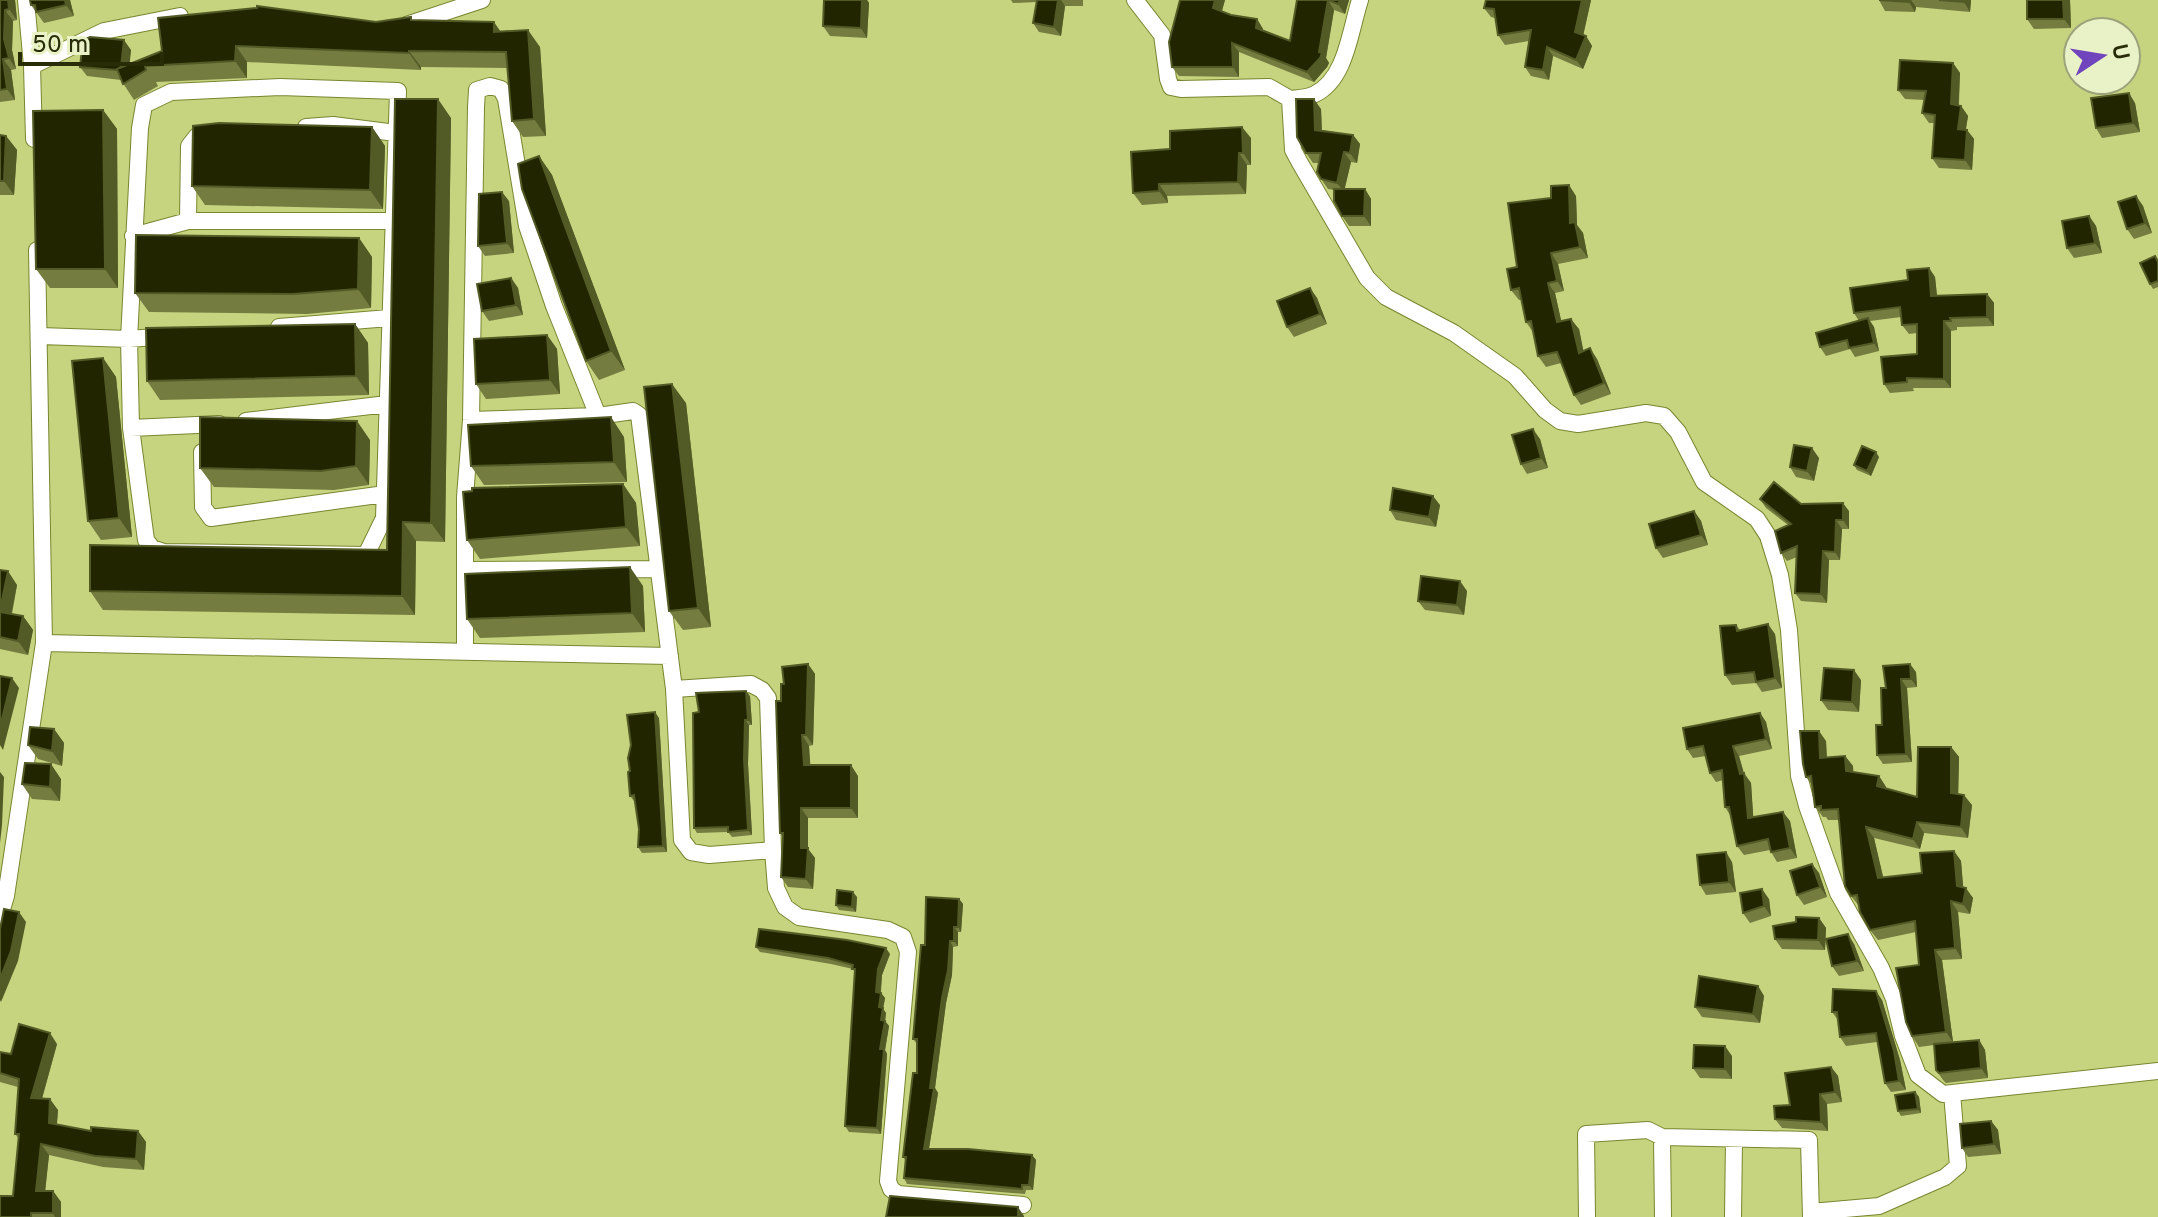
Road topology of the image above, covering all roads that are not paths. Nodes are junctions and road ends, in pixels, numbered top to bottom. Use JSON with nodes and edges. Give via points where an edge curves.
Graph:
{"nodes":[{"id":1,"x":26,"y":0,"type":"edge"},
{"id":2,"x":482,"y":0,"type":"edge"},
{"id":3,"x":1135,"y":0,"type":"edge"},
{"id":4,"x":1360,"y":0,"type":"edge"},
{"id":5,"x":197,"y":14,"type":"edge"},
{"id":6,"x":389,"y":27,"type":"edge"},
{"id":7,"x":32,"y":66,"type":"junction"},
{"id":8,"x":1290,"y":99,"type":"junction"},
{"id":9,"x":291,"y":128,"type":"edge"},
{"id":10,"x":222,"y":132,"type":"edge"},
{"id":11,"x":396,"y":133,"type":"junction"},
{"id":12,"x":34,"y":161,"type":"edge"},
{"id":13,"x":188,"y":221,"type":"junction"},
{"id":14,"x":395,"y":221,"type":"junction"},
{"id":15,"x":133,"y":236,"type":"junction"},
{"id":16,"x":37,"y":241,"type":"edge"},
{"id":17,"x":389,"y":318,"type":"junction"},
{"id":18,"x":267,"y":328,"type":"edge"},
{"id":19,"x":190,"y":334,"type":"edge"},
{"id":20,"x":40,"y":336,"type":"junction"},
{"id":21,"x":129,"y":339,"type":"junction"},
{"id":22,"x":387,"y":404,"type":"junction"},
{"id":23,"x":598,"y":416,"type":"junction"},
{"id":24,"x":471,"y":420,"type":"junction"},
{"id":25,"x":202,"y":426,"type":"junction"},
{"id":26,"x":131,"y":428,"type":"junction"},
{"id":27,"x":385,"y":494,"type":"junction"},
{"id":28,"x":658,"y":569,"type":"junction"},
{"id":29,"x":466,"y":570,"type":"junction"},
{"id":30,"x":44,"y":643,"type":"junction"},
{"id":31,"x":465,"y":652,"type":"junction"},
{"id":32,"x":670,"y":656,"type":"junction"},
{"id":33,"x":674,"y":689,"type":"junction"},
{"id":34,"x":773,"y":850,"type":"junction"},
{"id":35,"x":0,"y":916,"type":"edge"},
{"id":36,"x":2158,"y":1071,"type":"edge"},
{"id":37,"x":1952,"y":1093,"type":"junction"},
{"id":38,"x":1662,"y":1137,"type":"junction"},
{"id":39,"x":1734,"y":1139,"type":"junction"},
{"id":40,"x":1023,"y":1205,"type":"dead end"},
{"id":41,"x":1811,"y":1214,"type":"edge"},
{"id":42,"x":1587,"y":1217,"type":"edge"},
{"id":43,"x":1663,"y":1217,"type":"edge"},
{"id":44,"x":1733,"y":1217,"type":"edge"}],
"edges":[{"from":1,"to":7,"type":"street"},
{"from":2,"to":6,"type":"street","via":[[415,24]]},
{"from":3,"to":8,"type":"street","via":[[1162,35],[1171,87],[1269,87]]},
{"from":4,"to":8,"type":"street","via":[[1337,76],[1312,96]]},
{"from":5,"to":7,"type":"street","via":[[104,31]]},
{"from":7,"to":12,"type":"street"},
{"from":8,"to":37,"type":"street","via":[[1293,150],[1367,278],[1386,297],[1454,333],[1515,376],[1560,421],[1664,416],[1704,482],[1757,519],[1780,575],[1799,776],[1812,820],[1838,893],[1894,999],[1918,1075],[1943,1094]]},
{"from":9,"to":11,"type":"street","via":[[333,125]]},
{"from":10,"to":13,"type":"street","via":[[197,136],[189,146]]},
{"from":11,"to":14,"type":"street"},
{"from":11,"to":15,"type":"street","via":[[398,91],[389,89],[171,92],[144,105]]},
{"from":13,"to":14,"type":"street"},
{"from":13,"to":15,"type":"street"},
{"from":14,"to":17,"type":"street"},
{"from":15,"to":21,"type":"street"},
{"from":16,"to":20,"type":"street"},
{"from":17,"to":18,"type":"street"},
{"from":17,"to":22,"type":"street"},
{"from":19,"to":21,"type":"street"},
{"from":20,"to":21,"type":"street"},
{"from":20,"to":30,"type":"street"},
{"from":21,"to":26,"type":"street"},
{"from":22,"to":25,"type":"street"},
{"from":22,"to":27,"type":"street"},
{"from":23,"to":24,"type":"street"},
{"from":23,"to":24,"type":"street","via":[[527,226],[506,99],[501,89],[490,86],[477,90],[476,107]]},
{"from":23,"to":28,"type":"street","via":[[633,411],[639,415],[640,492]]},
{"from":24,"to":29,"type":"street","via":[[473,497]]},
{"from":25,"to":26,"type":"street"},
{"from":25,"to":27,"type":"street","via":[[203,507],[211,518]]},
{"from":26,"to":27,"type":"street","via":[[146,540],[164,552],[366,555],[381,528]]},
{"from":28,"to":29,"type":"street"},
{"from":28,"to":32,"type":"street"},
{"from":29,"to":31,"type":"street"},
{"from":30,"to":31,"type":"street"},
{"from":30,"to":35,"type":"street"},
{"from":31,"to":32,"type":"street"},
{"from":32,"to":33,"type":"street"},
{"from":33,"to":34,"type":"street","via":[[682,840],[691,852],[709,855]]},
{"from":33,"to":34,"type":"street","via":[[751,684],[768,698]]},
{"from":34,"to":40,"type":"street","via":[[776,888],[785,907],[799,917],[888,930],[903,937],[908,952],[891,1189],[898,1194]]},
{"from":36,"to":37,"type":"street"},
{"from":37,"to":41,"type":"street","via":[[1958,1166],[1879,1206]]},
{"from":38,"to":39,"type":"street"},
{"from":38,"to":42,"type":"street","via":[[1648,1130],[1586,1134]]},
{"from":38,"to":43,"type":"street"},
{"from":39,"to":41,"type":"street","via":[[1809,1140]]},
{"from":39,"to":44,"type":"street"}]}
